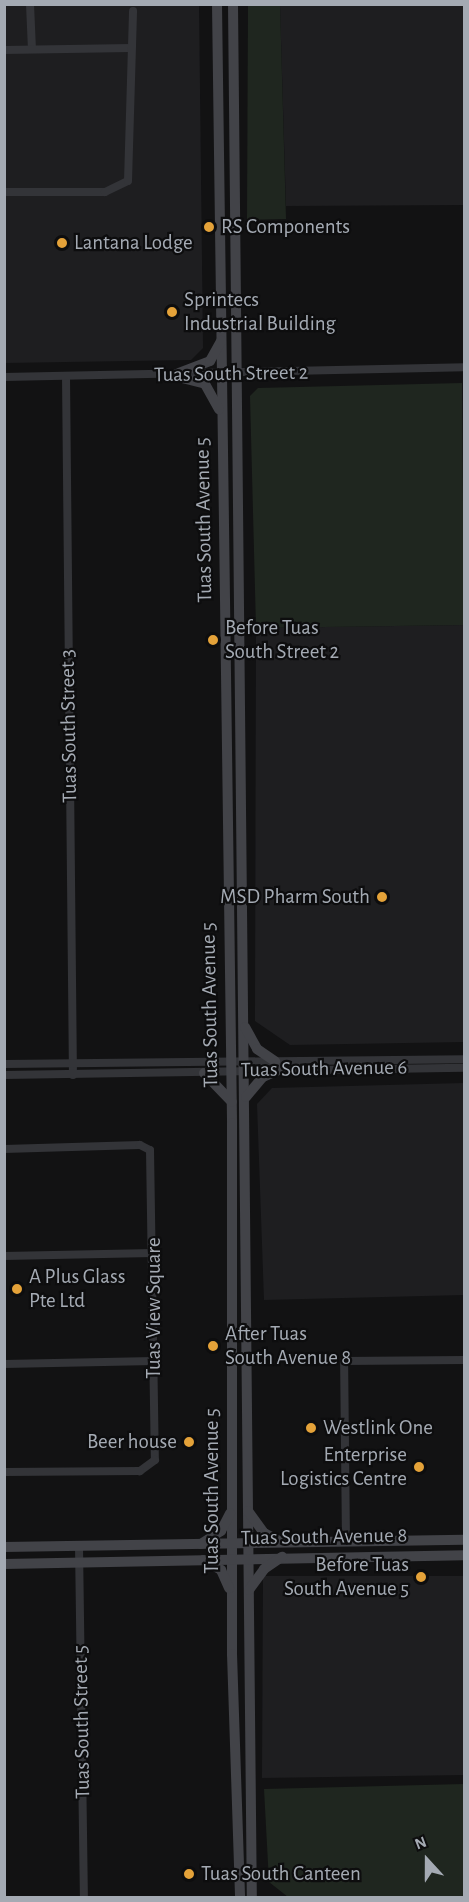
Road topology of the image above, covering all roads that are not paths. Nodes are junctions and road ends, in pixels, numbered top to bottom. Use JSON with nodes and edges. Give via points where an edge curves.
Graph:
{"nodes":[{"id":1,"x":30,"y":4,"type":"edge"},
{"id":2,"x":217,"y":4,"type":"edge"},
{"id":3,"x":233,"y":4,"type":"edge"},
{"id":4,"x":133,"y":11,"type":"dead end"},
{"id":5,"x":131,"y":48,"type":"junction"},
{"id":6,"x":32,"y":49,"type":"junction"},
{"id":7,"x":4,"y":50,"type":"edge"},
{"id":8,"x":4,"y":192,"type":"edge"},
{"id":9,"x":222,"y":339,"type":"junction"},
{"id":10,"x":461,"y":368,"type":"edge"},
{"id":11,"x":170,"y":375,"type":"junction"},
{"id":12,"x":222,"y":375,"type":"junction"},
{"id":13,"x":237,"y":375,"type":"junction"},
{"id":14,"x":465,"y":375,"type":"edge"},
{"id":15,"x":4,"y":376,"type":"edge"},
{"id":16,"x":66,"y":376,"type":"junction"},
{"id":17,"x":220,"y":411,"type":"junction"},
{"id":18,"x":244,"y":1024,"type":"junction"},
{"id":19,"x":465,"y":1059,"type":"edge"},
{"id":20,"x":4,"y":1064,"type":"edge"},
{"id":21,"x":73,"y":1064,"type":"junction"},
{"id":22,"x":245,"y":1065,"type":"junction"},
{"id":23,"x":278,"y":1065,"type":"junction"},
{"id":24,"x":230,"y":1066,"type":"junction"},
{"id":25,"x":465,"y":1068,"type":"edge"},
{"id":26,"x":204,"y":1073,"type":"junction"},
{"id":27,"x":4,"y":1075,"type":"edge"},
{"id":28,"x":73,"y":1075,"type":"junction"},
{"id":29,"x":246,"y":1097,"type":"junction"},
{"id":30,"x":232,"y":1103,"type":"junction"},
{"id":31,"x":4,"y":1149,"type":"edge"},
{"id":32,"x":153,"y":1253,"type":"junction"},
{"id":33,"x":4,"y":1256,"type":"edge"},
{"id":34,"x":465,"y":1360,"type":"edge"},
{"id":35,"x":154,"y":1361,"type":"junction"},
{"id":36,"x":4,"y":1364,"type":"edge"},
{"id":37,"x":4,"y":1472,"type":"edge"},
{"id":38,"x":232,"y":1510,"type":"junction"},
{"id":39,"x":248,"y":1511,"type":"junction"},
{"id":40,"x":465,"y":1540,"type":"edge"},
{"id":41,"x":346,"y":1542,"type":"junction"},
{"id":42,"x":285,"y":1543,"type":"junction"},
{"id":43,"x":248,"y":1544,"type":"junction"},
{"id":44,"x":198,"y":1545,"type":"junction"},
{"id":45,"x":232,"y":1545,"type":"junction"},
{"id":46,"x":79,"y":1546,"type":"junction"},
{"id":47,"x":4,"y":1547,"type":"edge"},
{"id":48,"x":285,"y":1555,"type":"junction"},
{"id":49,"x":465,"y":1555,"type":"edge"},
{"id":50,"x":232,"y":1557,"type":"junction"},
{"id":51,"x":248,"y":1557,"type":"junction"},
{"id":52,"x":201,"y":1558,"type":"junction"},
{"id":53,"x":79,"y":1561,"type":"junction"},
{"id":54,"x":4,"y":1564,"type":"edge"},
{"id":55,"x":248,"y":1593,"type":"junction"},
{"id":56,"x":232,"y":1600,"type":"junction"},
{"id":57,"x":252,"y":1893,"type":"edge"},
{"id":58,"x":238,"y":1895,"type":"edge"},
{"id":59,"x":84,"y":1898,"type":"edge"},
{"id":60,"x":262,"y":1898,"type":"edge"}],
"edges":[{"from":1,"to":6,"type":"street"},
{"from":2,"to":9,"type":"main road","name":"Tuas South Avenue 5"},
{"from":3,"to":13,"type":"main road","name":"Tuas South Avenue 5"},
{"from":4,"to":5,"type":"street"},
{"from":5,"to":6,"type":"street"},
{"from":5,"to":8,"type":"street","via":[[130,176],[124,186],[105,192]]},
{"from":6,"to":7,"type":"street"},
{"from":9,"to":11,"type":"main road","via":[[210,361],[194,371]]},
{"from":9,"to":12,"type":"main road","name":"Tuas South Avenue 5"},
{"from":10,"to":13,"type":"street","name":"Tuas South Street 2"},
{"from":10,"to":14,"type":"street","name":"Tuas South Street 2"},
{"from":11,"to":12,"type":"street","name":"Tuas South Street 2"},
{"from":11,"to":16,"type":"street","name":"Tuas South Street 2"},
{"from":11,"to":17,"type":"main road","via":[[205,384]]},
{"from":12,"to":13,"type":"street","name":"Tuas South Street 2"},
{"from":12,"to":17,"type":"main road","name":"Tuas South Avenue 5"},
{"from":13,"to":18,"type":"main road","name":"Tuas South Avenue 5"},
{"from":15,"to":16,"type":"street","name":"Tuas South Street 2"},
{"from":16,"to":21,"type":"street","name":"Tuas South Street 3"},
{"from":17,"to":24,"type":"main road","name":"Tuas South Avenue 5"},
{"from":18,"to":22,"type":"main road","name":"Tuas South Avenue 5"},
{"from":18,"to":23,"type":"main road","via":[[257,1049]]},
{"from":19,"to":23,"type":"street","name":"Tuas South Avenue 6"},
{"from":20,"to":21,"type":"street","name":"Tuas South Avenue 6"},
{"from":21,"to":24,"type":"street","name":"Tuas South Avenue 6"},
{"from":21,"to":28,"type":"street","name":"Tuas South Street 3"},
{"from":22,"to":23,"type":"street","name":"Tuas South Avenue 6"},
{"from":22,"to":24,"type":"street","name":"Tuas South Avenue 6"},
{"from":22,"to":29,"type":"main road","name":"Tuas South Avenue 5"},
{"from":23,"to":25,"type":"street","name":"Tuas South Avenue 6"},
{"from":23,"to":29,"type":"main road"},
{"from":24,"to":26,"type":"street","name":"Tuas South Avenue 6"},
{"from":24,"to":30,"type":"main road","name":"Tuas South Avenue 5"},
{"from":26,"to":28,"type":"street","name":"Tuas South Avenue 6"},
{"from":26,"to":30,"type":"main road"},
{"from":27,"to":28,"type":"street","name":"Tuas South Avenue 6"},
{"from":29,"to":39,"type":"main road","name":"Tuas South Avenue 5"},
{"from":30,"to":38,"type":"main road","name":"Tuas South Avenue 5"},
{"from":31,"to":32,"type":"street","name":"Tuas View Square","via":[[147,1147]]},
{"from":32,"to":33,"type":"street"},
{"from":32,"to":35,"type":"street","name":"Tuas View Square"},
{"from":34,"to":41,"type":"street","via":[[344,1361]]},
{"from":35,"to":36,"type":"street"},
{"from":35,"to":37,"type":"street","name":"Tuas View Square","via":[[154,1460],[149,1468]]},
{"from":38,"to":44,"type":"main road","via":[[221,1531]]},
{"from":38,"to":45,"type":"main road","name":"Tuas South Avenue 5"},
{"from":39,"to":42,"type":"main road","via":[[267,1536]]},
{"from":39,"to":43,"type":"main road","name":"Tuas South Avenue 5"},
{"from":40,"to":41,"type":"main road","name":"Tuas South Avenue 8"},
{"from":41,"to":42,"type":"main road","name":"Tuas South Avenue 8"},
{"from":42,"to":43,"type":"main road","name":"Tuas South Avenue 8"},
{"from":43,"to":45,"type":"main road","name":"Tuas South Avenue 8"},
{"from":43,"to":51,"type":"main road","name":"Tuas South Avenue 5"},
{"from":44,"to":45,"type":"main road","name":"Tuas South Avenue 8"},
{"from":44,"to":46,"type":"main road","name":"Tuas South Avenue 8"},
{"from":45,"to":50,"type":"main road","name":"Tuas South Avenue 5"},
{"from":46,"to":47,"type":"main road","name":"Tuas South Avenue 8"},
{"from":46,"to":53,"type":"street","name":"Tuas South Street 5"},
{"from":48,"to":49,"type":"main road","name":"Tuas South Avenue 8"},
{"from":48,"to":51,"type":"main road","name":"Tuas South Avenue 8"},
{"from":48,"to":55,"type":"main road","via":[[264,1569]]},
{"from":50,"to":51,"type":"main road","name":"Tuas South Avenue 8"},
{"from":50,"to":52,"type":"main road","name":"Tuas South Avenue 8"},
{"from":50,"to":56,"type":"main road","name":"Tuas South Avenue 5"},
{"from":51,"to":55,"type":"main road","name":"Tuas South Avenue 5"},
{"from":52,"to":53,"type":"main road","name":"Tuas South Avenue 8"},
{"from":52,"to":56,"type":"main road","via":[[221,1570]]},
{"from":53,"to":54,"type":"main road","name":"Tuas South Avenue 8"},
{"from":53,"to":59,"type":"street","name":"Tuas South Street 5"},
{"from":55,"to":57,"type":"main road","name":"Tuas South Avenue 5"},
{"from":56,"to":58,"type":"main road","name":"Tuas South Avenue 5"},
{"from":57,"to":60,"type":"main road"}]}
